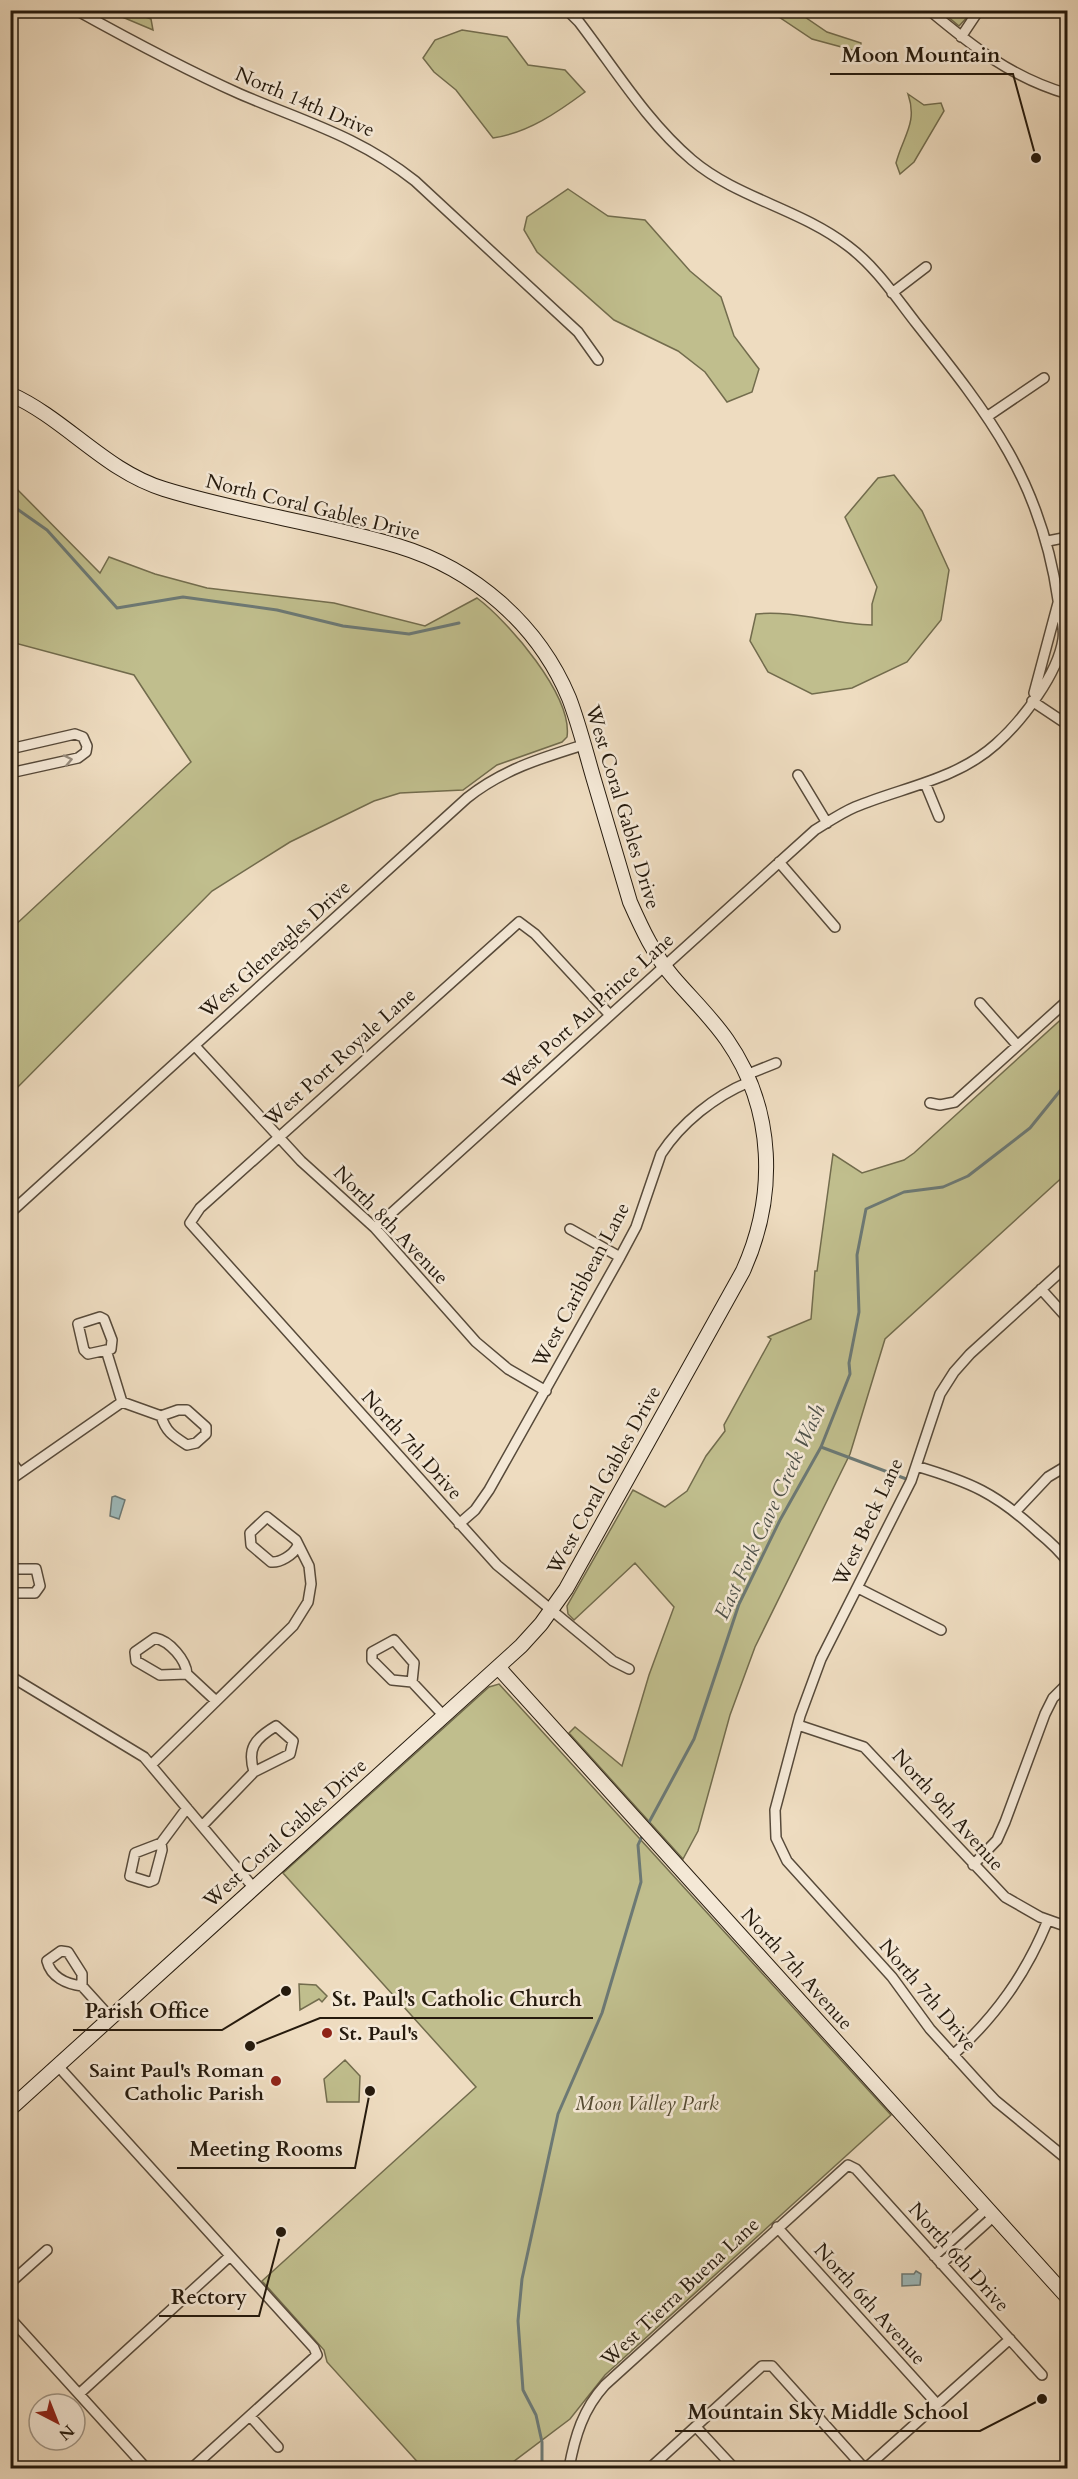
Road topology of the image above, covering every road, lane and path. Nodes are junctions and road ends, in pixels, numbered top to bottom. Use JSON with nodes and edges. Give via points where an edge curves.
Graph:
{"nodes":[{"id":1,"x":76,"y":10,"type":"edge"},
{"id":2,"x":567,"y":10,"type":"edge"},
{"id":3,"x":929,"y":10,"type":"edge"},
{"id":4,"x":979,"y":10,"type":"edge"},
{"id":5,"x":961,"y":37,"type":"junction"},
{"id":6,"x":1068,"y":93,"type":"edge"},
{"id":7,"x":926,"y":267,"type":"dead end"},
{"id":8,"x":892,"y":293,"type":"junction"},
{"id":9,"x":598,"y":360,"type":"dead end"},
{"id":10,"x":1044,"y":378,"type":"dead end"},
{"id":11,"x":10,"y":394,"type":"edge"},
{"id":12,"x":988,"y":416,"type":"junction"},
{"id":13,"x":1068,"y":537,"type":"edge"},
{"id":14,"x":1048,"y":541,"type":"junction"},
{"id":15,"x":1058,"y":603,"type":"junction"},
{"id":16,"x":569,"y":699,"type":"joint"},
{"id":17,"x":1032,"y":701,"type":"junction"},
{"id":18,"x":1068,"y":725,"type":"edge"},
{"id":19,"x":584,"y":745,"type":"junction"},
{"id":20,"x":10,"y":749,"type":"edge"},
{"id":21,"x":10,"y":773,"type":"edge"},
{"id":22,"x":798,"y":775,"type":"dead end"},
{"id":23,"x":925,"y":783,"type":"junction"},
{"id":24,"x":939,"y":817,"type":"dead end"},
{"id":25,"x":827,"y":823,"type":"junction"},
{"id":26,"x":779,"y":862,"type":"junction"},
{"id":27,"x":835,"y":927,"type":"dead end"},
{"id":28,"x":664,"y":965,"type":"junction"},
{"id":29,"x":1068,"y":1000,"type":"edge"},
{"id":30,"x":980,"y":1003,"type":"dead end"},
{"id":31,"x":610,"y":1014,"type":"junction"},
{"id":32,"x":1017,"y":1045,"type":"junction"},
{"id":33,"x":195,"y":1046,"type":"junction"},
{"id":34,"x":776,"y":1063,"type":"dead end"},
{"id":35,"x":748,"y":1078,"type":"junction"},
{"id":36,"x":930,"y":1103,"type":"dead end"},
{"id":37,"x":279,"y":1137,"type":"junction"},
{"id":38,"x":10,"y":1213,"type":"edge"},
{"id":39,"x":190,"y":1223,"type":"joint"},
{"id":40,"x":375,"y":1228,"type":"junction"},
{"id":41,"x":570,"y":1229,"type":"dead end"},
{"id":42,"x":620,"y":1257,"type":"junction"},
{"id":43,"x":1068,"y":1265,"type":"edge"},
{"id":44,"x":1041,"y":1289,"type":"junction"},
{"id":45,"x":1068,"y":1319,"type":"edge"},
{"id":46,"x":106,"y":1350,"type":"junction"},
{"id":47,"x":546,"y":1391,"type":"junction"},
{"id":48,"x":122,"y":1402,"type":"junction"},
{"id":49,"x":161,"y":1416,"type":"junction"},
{"id":50,"x":10,"y":1460,"type":"edge"},
{"id":51,"x":1068,"y":1465,"type":"edge"},
{"id":52,"x":916,"y":1466,"type":"junction"},
{"id":53,"x":20,"y":1473,"type":"junction"},
{"id":54,"x":10,"y":1480,"type":"edge"},
{"id":55,"x":1016,"y":1512,"type":"junction"},
{"id":56,"x":459,"y":1524,"type":"junction"},
{"id":57,"x":297,"y":1547,"type":"junction"},
{"id":58,"x":1068,"y":1562,"type":"edge"},
{"id":59,"x":10,"y":1571,"type":"edge"},
{"id":60,"x":858,"y":1588,"type":"junction"},
{"id":61,"x":10,"y":1593,"type":"edge"},
{"id":62,"x":550,"y":1611,"type":"junction"},
{"id":63,"x":941,"y":1630,"type":"dead end"},
{"id":64,"x":498,"y":1666,"type":"junction"},
{"id":65,"x":629,"y":1669,"type":"dead end"},
{"id":66,"x":187,"y":1674,"type":"junction"},
{"id":67,"x":10,"y":1676,"type":"edge"},
{"id":68,"x":412,"y":1682,"type":"junction"},
{"id":69,"x":1068,"y":1683,"type":"edge"},
{"id":70,"x":216,"y":1701,"type":"junction"},
{"id":71,"x":443,"y":1715,"type":"junction"},
{"id":72,"x":798,"y":1725,"type":"junction"},
{"id":73,"x":151,"y":1765,"type":"junction"},
{"id":74,"x":254,"y":1772,"type":"junction"},
{"id":75,"x":187,"y":1808,"type":"junction"},
{"id":76,"x":202,"y":1826,"type":"junction"},
{"id":77,"x":776,"y":1838,"type":"joint"},
{"id":78,"x":161,"y":1843,"type":"junction"},
{"id":79,"x":973,"y":1865,"type":"junction"},
{"id":80,"x":253,"y":1887,"type":"junction"},
{"id":81,"x":1048,"y":1920,"type":"junction"},
{"id":82,"x":1068,"y":1927,"type":"edge"},
{"id":83,"x":82,"y":1986,"type":"dead end"},
{"id":84,"x":111,"y":2018,"type":"junction"},
{"id":85,"x":953,"y":2055,"type":"junction"},
{"id":86,"x":58,"y":2066,"type":"junction"},
{"id":87,"x":10,"y":2109,"type":"edge"},
{"id":88,"x":1068,"y":2160,"type":"edge"},
{"id":89,"x":848,"y":2164,"type":"joint"},
{"id":90,"x":990,"y":2213,"type":"junction"},
{"id":91,"x":777,"y":2227,"type":"junction"},
{"id":92,"x":47,"y":2250,"type":"dead end"},
{"id":93,"x":230,"y":2256,"type":"junction"},
{"id":94,"x":938,"y":2260,"type":"junction"},
{"id":95,"x":10,"y":2283,"type":"edge"},
{"id":96,"x":1068,"y":2298,"type":"edge"},
{"id":97,"x":10,"y":2318,"type":"edge"},
{"id":98,"x":1010,"y":2339,"type":"junction"},
{"id":99,"x":1042,"y":2375,"type":"dead end"},
{"id":100,"x":77,"y":2392,"type":"edge"},
{"id":101,"x":81,"y":2392,"type":"edge"},
{"id":102,"x":87,"y":2403,"type":"edge"},
{"id":103,"x":938,"y":2404,"type":"junction"},
{"id":104,"x":250,"y":2416,"type":"junction"},
{"id":105,"x":696,"y":2427,"type":"junction"},
{"id":106,"x":278,"y":2447,"type":"dead end"},
{"id":107,"x":146,"y":2469,"type":"edge"},
{"id":108,"x":192,"y":2469,"type":"edge"},
{"id":109,"x":569,"y":2469,"type":"edge"},
{"id":110,"x":650,"y":2469,"type":"edge"},
{"id":111,"x":734,"y":2469,"type":"edge"},
{"id":112,"x":865,"y":2469,"type":"edge"}],
"edges":[{"from":1,"to":9,"type":"street","name":"North 14th Drive","via":[[209,80],[354,140],[387,159],[416,181],[578,332]]},
{"from":2,"to":8,"type":"street","name":"West Port Au Prince Lane","via":[[653,121],[694,162],[710,174],[824,228],[859,255]]},
{"from":3,"to":5,"type":"street"},
{"from":4,"to":5,"type":"street"},
{"from":5,"to":6,"type":"street","via":[[1027,80]]},
{"from":7,"to":8,"type":"street"},
{"from":8,"to":12,"type":"street","name":"West Port Au Prince Lane"},
{"from":10,"to":12,"type":"street"},
{"from":11,"to":16,"type":"street","name":"North Coral Gables Drive","via":[[109,463],[163,489],[400,546],[464,574],[489,591],[516,618],[547,658]]},
{"from":12,"to":14,"type":"street","name":"West Port Au Prince Lane","via":[[1016,463]]},
{"from":13,"to":14,"type":"street"},
{"from":14,"to":15,"type":"street","name":"West Port Au Prince Lane"},
{"from":15,"to":17,"type":"street","name":"West Port Au Prince Lane"},
{"from":15,"to":17,"type":"street","name":"West Port Au Prince Lane","via":[[1064,620],[1062,643],[1050,676]]},
{"from":16,"to":19,"type":"street","name":"West Coral Gables Drive"},
{"from":17,"to":18,"type":"street"},
{"from":17,"to":23,"type":"street","name":"West Port Au Prince Lane","via":[[994,745],[962,768]]},
{"from":19,"to":28,"type":"street","name":"West Coral Gables Drive","via":[[630,902]]},
{"from":19,"to":33,"type":"street","name":"West Gleneagles Drive","via":[[521,764],[486,783]]},
{"from":21,"to":20,"type":"street","one_way":true,"via":[[78,758],[87,746],[83,737],[75,734]]},
{"from":22,"to":25,"type":"street"},
{"from":23,"to":24,"type":"street"},
{"from":23,"to":25,"type":"street","name":"West Port Au Prince Lane","via":[[855,807]]},
{"from":25,"to":26,"type":"street","name":"West Port Au Prince Lane"},
{"from":26,"to":27,"type":"street"},
{"from":26,"to":28,"type":"street","name":"West Port Au Prince Lane"},
{"from":28,"to":31,"type":"street","name":"West Port Au Prince Lane"},
{"from":28,"to":35,"type":"street","name":"West Coral Gables Drive","via":[[723,1034]]},
{"from":29,"to":32,"type":"street"},
{"from":30,"to":32,"type":"street"},
{"from":31,"to":37,"type":"street","name":"West Port Royale Lane","via":[[519,922]]},
{"from":31,"to":40,"type":"street","name":"West Port Au Prince Lane"},
{"from":32,"to":36,"type":"street","via":[[955,1101]]},
{"from":33,"to":37,"type":"street","name":"North 8th Avenue"},
{"from":33,"to":38,"type":"street","name":"West Gleneagles Drive"},
{"from":34,"to":35,"type":"street"},
{"from":35,"to":42,"type":"street","name":"West Caribbean Lane","via":[[719,1097],[667,1144],[636,1227]]},
{"from":35,"to":62,"type":"street","name":"West Coral Gables Drive","via":[[764,1125],[767,1167],[764,1205],[751,1253],[566,1589]]},
{"from":37,"to":39,"type":"street","name":"West Port Royale Lane","via":[[200,1208]]},
{"from":37,"to":40,"type":"street","name":"North 8th Avenue"},
{"from":39,"to":56,"type":"street","name":"North 7th Drive"},
{"from":40,"to":47,"type":"street","name":"North 8th Avenue","via":[[476,1342],[508,1369]]},
{"from":41,"to":42,"type":"street"},
{"from":42,"to":47,"type":"street","name":"West Caribbean Lane"},
{"from":43,"to":44,"type":"street","name":"West Beck Lane"},
{"from":44,"to":45,"type":"street"},
{"from":44,"to":52,"type":"street","name":"West Beck Lane","via":[[954,1372],[930,1416]]},
{"from":46,"to":46,"type":"street","via":[[112,1345],[104,1319],[78,1324],[88,1354]]},
{"from":46,"to":48,"type":"street"},
{"from":47,"to":56,"type":"street","name":"West Caribbean Lane","via":[[483,1500]]},
{"from":48,"to":49,"type":"street"},
{"from":48,"to":53,"type":"street"},
{"from":49,"to":49,"type":"street","via":[[168,1432],[187,1445],[206,1434],[206,1427],[187,1410]]},
{"from":50,"to":53,"type":"street"},
{"from":51,"to":55,"type":"street","via":[[1048,1477]]},
{"from":52,"to":55,"type":"street","via":[[976,1487]]},
{"from":52,"to":60,"type":"street","name":"West Beck Lane"},
{"from":53,"to":54,"type":"street"},
{"from":55,"to":58,"type":"street"},
{"from":56,"to":62,"type":"street","name":"North 7th Drive","via":[[509,1577]]},
{"from":57,"to":57,"type":"street","via":[[280,1561],[271,1562],[251,1545],[250,1533],[267,1517],[296,1540]]},
{"from":57,"to":70,"type":"street","via":[[306,1557],[310,1574],[304,1610],[293,1626]]},
{"from":59,"to":61,"type":"street","via":[[36,1569],[40,1586],[35,1593]]},
{"from":60,"to":63,"type":"street"},
{"from":60,"to":72,"type":"street","name":"West Beck Lane","via":[[821,1659]]},
{"from":62,"to":64,"type":"street","name":"West Coral Gables Drive","via":[[531,1636]]},
{"from":62,"to":65,"type":"street","name":"North 7th Drive","via":[[613,1661]]},
{"from":64,"to":71,"type":"street","name":"West Coral Gables Drive"},
{"from":64,"to":90,"type":"street","name":"North 7th Avenue"},
{"from":66,"to":66,"type":"street","via":[[155,1674],[136,1660],[135,1652],[150,1639],[161,1639],[185,1661]]},
{"from":66,"to":70,"type":"street"},
{"from":67,"to":73,"type":"street","via":[[128,1745]]},
{"from":68,"to":68,"type":"street","via":[[414,1663],[394,1640],[372,1652],[372,1660],[392,1680]]},
{"from":68,"to":71,"type":"street"},
{"from":69,"to":79,"type":"street","via":[[1053,1698],[1045,1714],[997,1840]]},
{"from":70,"to":73,"type":"street"},
{"from":71,"to":80,"type":"street","name":"West Coral Gables Drive"},
{"from":72,"to":77,"type":"street","name":"West Beck Lane","via":[[775,1810]]},
{"from":72,"to":79,"type":"street","name":"North 9th Avenue","via":[[864,1747]]},
{"from":73,"to":75,"type":"street"},
{"from":74,"to":74,"type":"street","via":[[290,1754],[293,1741],[280,1728],[269,1730],[250,1750]]},
{"from":74,"to":76,"type":"street"},
{"from":75,"to":76,"type":"street"},
{"from":75,"to":78,"type":"street"},
{"from":76,"to":80,"type":"street"},
{"from":77,"to":85,"type":"street","name":"North 7th Drive","via":[[788,1861],[892,1977]]},
{"from":78,"to":78,"type":"street","via":[[135,1853],[130,1876],[154,1880]]},
{"from":79,"to":81,"type":"street","name":"North 9th Avenue","via":[[1005,1897]]},
{"from":80,"to":84,"type":"street","name":"West Coral Gables Drive"},
{"from":81,"to":82,"type":"street","name":"North 9th Avenue"},
{"from":81,"to":85,"type":"street","via":[[1004,2002]]},
{"from":83,"to":84,"type":"street"},
{"from":84,"to":86,"type":"street","name":"West Coral Gables Drive"},
{"from":85,"to":88,"type":"street","name":"North 7th Drive","via":[[996,2101]]},
{"from":86,"to":87,"type":"street","name":"West Coral Gables Drive"},
{"from":86,"to":93,"type":"street"},
{"from":89,"to":91,"type":"street","name":"West Tierra Buena Lane"},
{"from":89,"to":94,"type":"street","name":"North 6th Drive"},
{"from":90,"to":94,"type":"street"},
{"from":90,"to":96,"type":"street","name":"North 7th Avenue"},
{"from":91,"to":103,"type":"street","name":"North 6th Avenue"},
{"from":91,"to":109,"type":"street","name":"West Tierra Buena Lane","via":[[598,2393],[579,2425]]},
{"from":92,"to":95,"type":"street"},
{"from":93,"to":101,"type":"street"},
{"from":93,"to":104,"type":"street","via":[[317,2355]]},
{"from":94,"to":98,"type":"street","name":"North 6th Drive"},
{"from":97,"to":100,"type":"street"},
{"from":98,"to":99,"type":"street","name":"North 6th Drive"},
{"from":98,"to":103,"type":"street"},
{"from":102,"to":107,"type":"street"},
{"from":103,"to":112,"type":"street"},
{"from":104,"to":106,"type":"street"},
{"from":104,"to":108,"type":"street"},
{"from":105,"to":110,"type":"street"},
{"from":105,"to":111,"type":"street"},
{"from":105,"to":112,"type":"street","via":[[762,2366],[772,2366]]}]}
